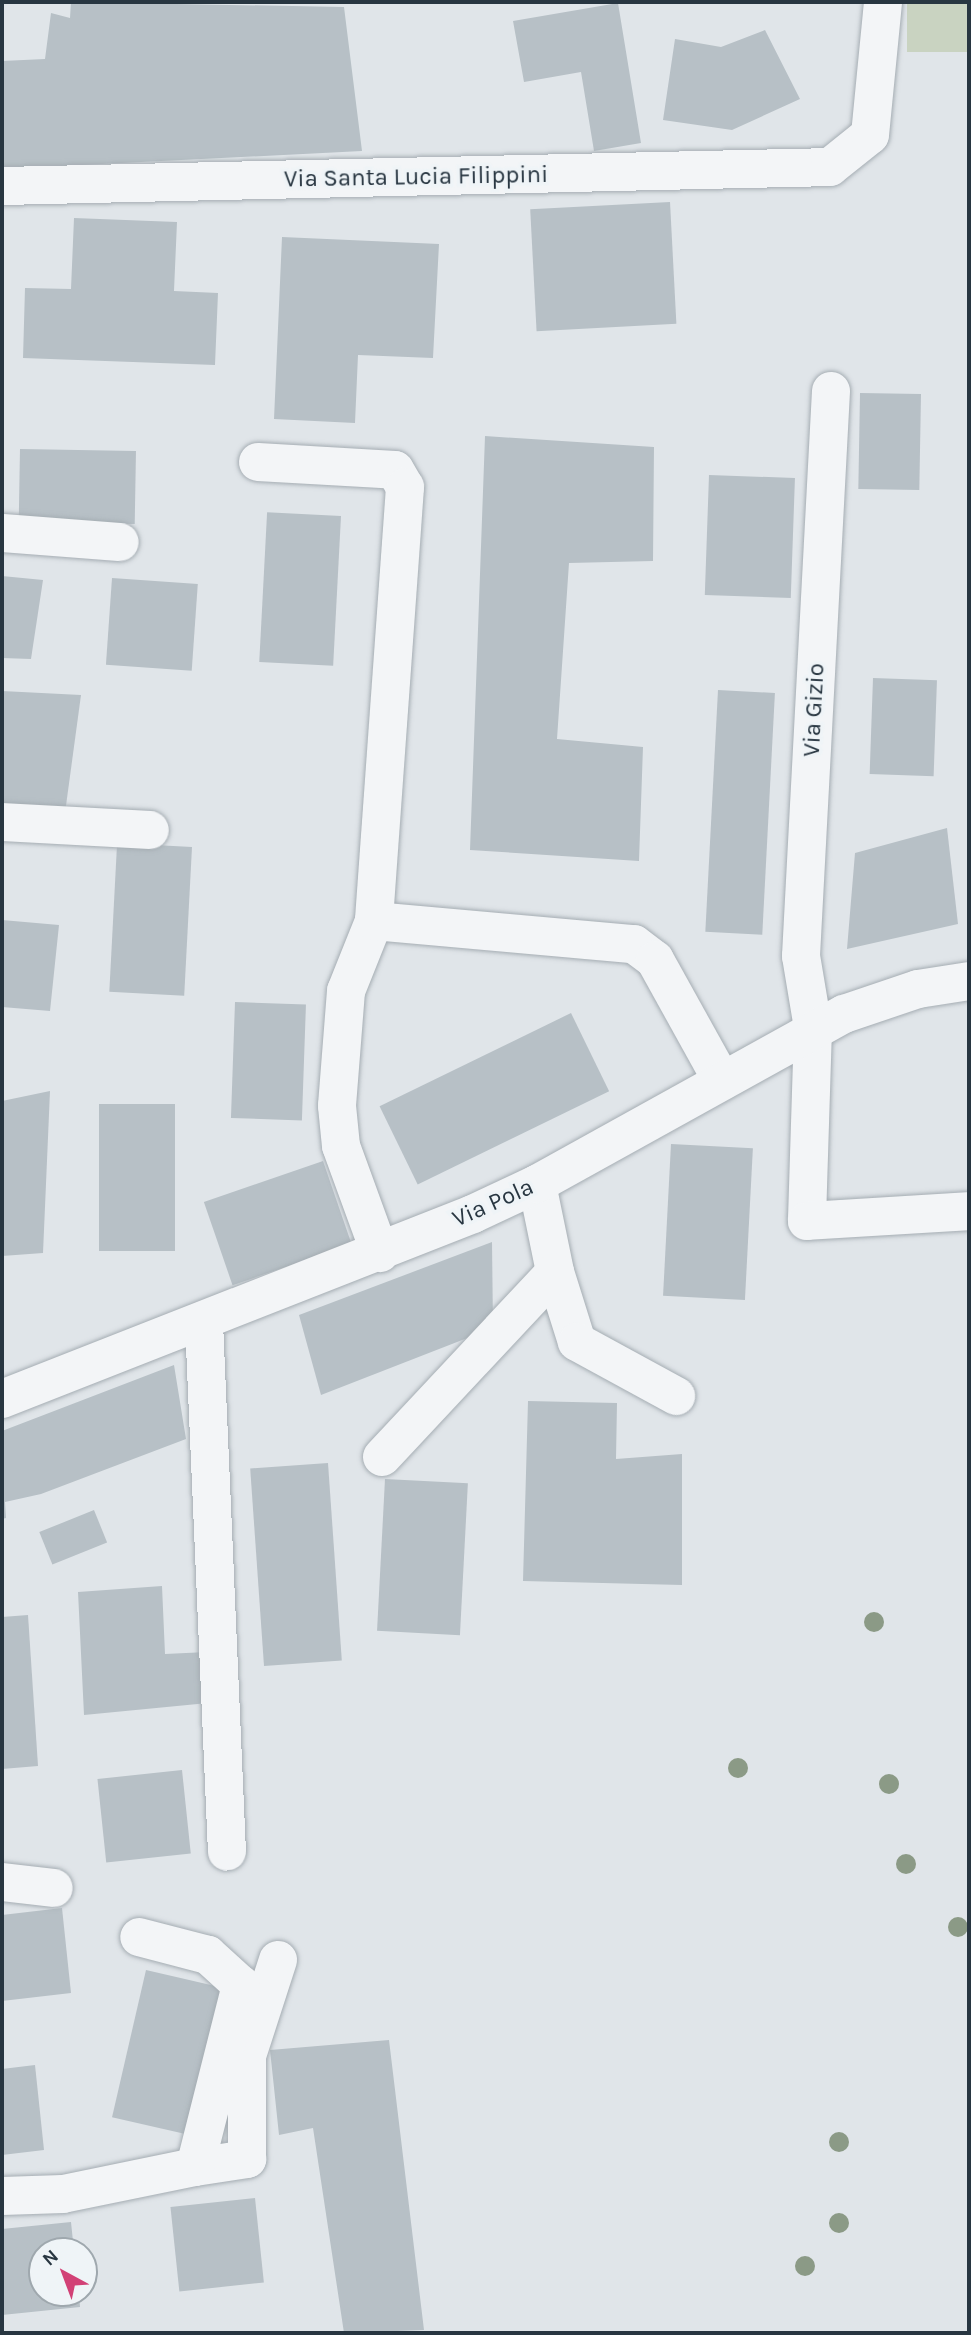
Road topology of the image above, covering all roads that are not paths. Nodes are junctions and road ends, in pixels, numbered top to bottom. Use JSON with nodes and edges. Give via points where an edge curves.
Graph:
{"nodes":[{"id":1,"x":883,"y":2,"type":"edge"},
{"id":2,"x":2,"y":186,"type":"edge"},
{"id":3,"x":831,"y":391,"type":"dead end"},
{"id":4,"x":258,"y":462,"type":"dead end"},
{"id":5,"x":2,"y":533,"type":"edge"},
{"id":6,"x":120,"y":542,"type":"dead end"},
{"id":7,"x":2,"y":822,"type":"edge"},
{"id":8,"x":150,"y":830,"type":"dead end"},
{"id":9,"x":374,"y":921,"type":"junction"},
{"id":10,"x":969,"y":981,"type":"edge"},
{"id":11,"x":813,"y":1028,"type":"junction"},
{"id":12,"x":721,"y":1079,"type":"junction"},
{"id":13,"x":537,"y":1184,"type":"junction"},
{"id":14,"x":969,"y":1211,"type":"edge"},
{"id":15,"x":380,"y":1253,"type":"junction"},
{"id":16,"x":555,"y":1272,"type":"junction"},
{"id":17,"x":204,"y":1322,"type":"junction"},
{"id":18,"x":676,"y":1396,"type":"dead end"},
{"id":19,"x":2,"y":1399,"type":"edge"},
{"id":20,"x":382,"y":1457,"type":"dead end"},
{"id":21,"x":227,"y":1852,"type":"dead end"},
{"id":22,"x":2,"y":1882,"type":"edge"},
{"id":23,"x":54,"y":1888,"type":"dead end"},
{"id":24,"x":139,"y":1937,"type":"dead end"},
{"id":25,"x":278,"y":1960,"type":"dead end"},
{"id":26,"x":195,"y":2167,"type":"junction"},
{"id":27,"x":2,"y":2196,"type":"edge"}],
"edges":[{"from":1,"to":2,"type":"street","name":"Via Santa Lucia Filippini","via":[[870,135],[830,167]]},
{"from":3,"to":11,"type":"street","name":"Via Gizio","via":[[801,956]]},
{"from":4,"to":9,"type":"street","via":[[395,470],[405,487]]},
{"from":5,"to":6,"type":"street"},
{"from":7,"to":8,"type":"street"},
{"from":9,"to":12,"type":"street","via":[[634,944],[655,960]]},
{"from":9,"to":15,"type":"street","via":[[346,991],[337,1126]]},
{"from":10,"to":11,"type":"street","name":"Via Pola","via":[[918,989]]},
{"from":11,"to":12,"type":"street","name":"Via Pola"},
{"from":11,"to":14,"type":"street","name":"Via Gizio","via":[[807,1221]]},
{"from":12,"to":13,"type":"street","name":"Via Pola"},
{"from":13,"to":15,"type":"street","name":"Via Pola"},
{"from":13,"to":16,"type":"street"},
{"from":15,"to":17,"type":"street","name":"Via Pola"},
{"from":16,"to":18,"type":"street","via":[[577,1342]]},
{"from":16,"to":20,"type":"street"},
{"from":17,"to":19,"type":"street","name":"Via Pola"},
{"from":17,"to":21,"type":"street"},
{"from":22,"to":23,"type":"street"},
{"from":24,"to":26,"type":"street","via":[[208,1955],[241,1985]]},
{"from":25,"to":26,"type":"street","via":[[247,2056],[247,2159]]},
{"from":26,"to":27,"type":"street","via":[[63,2194]]}]}
